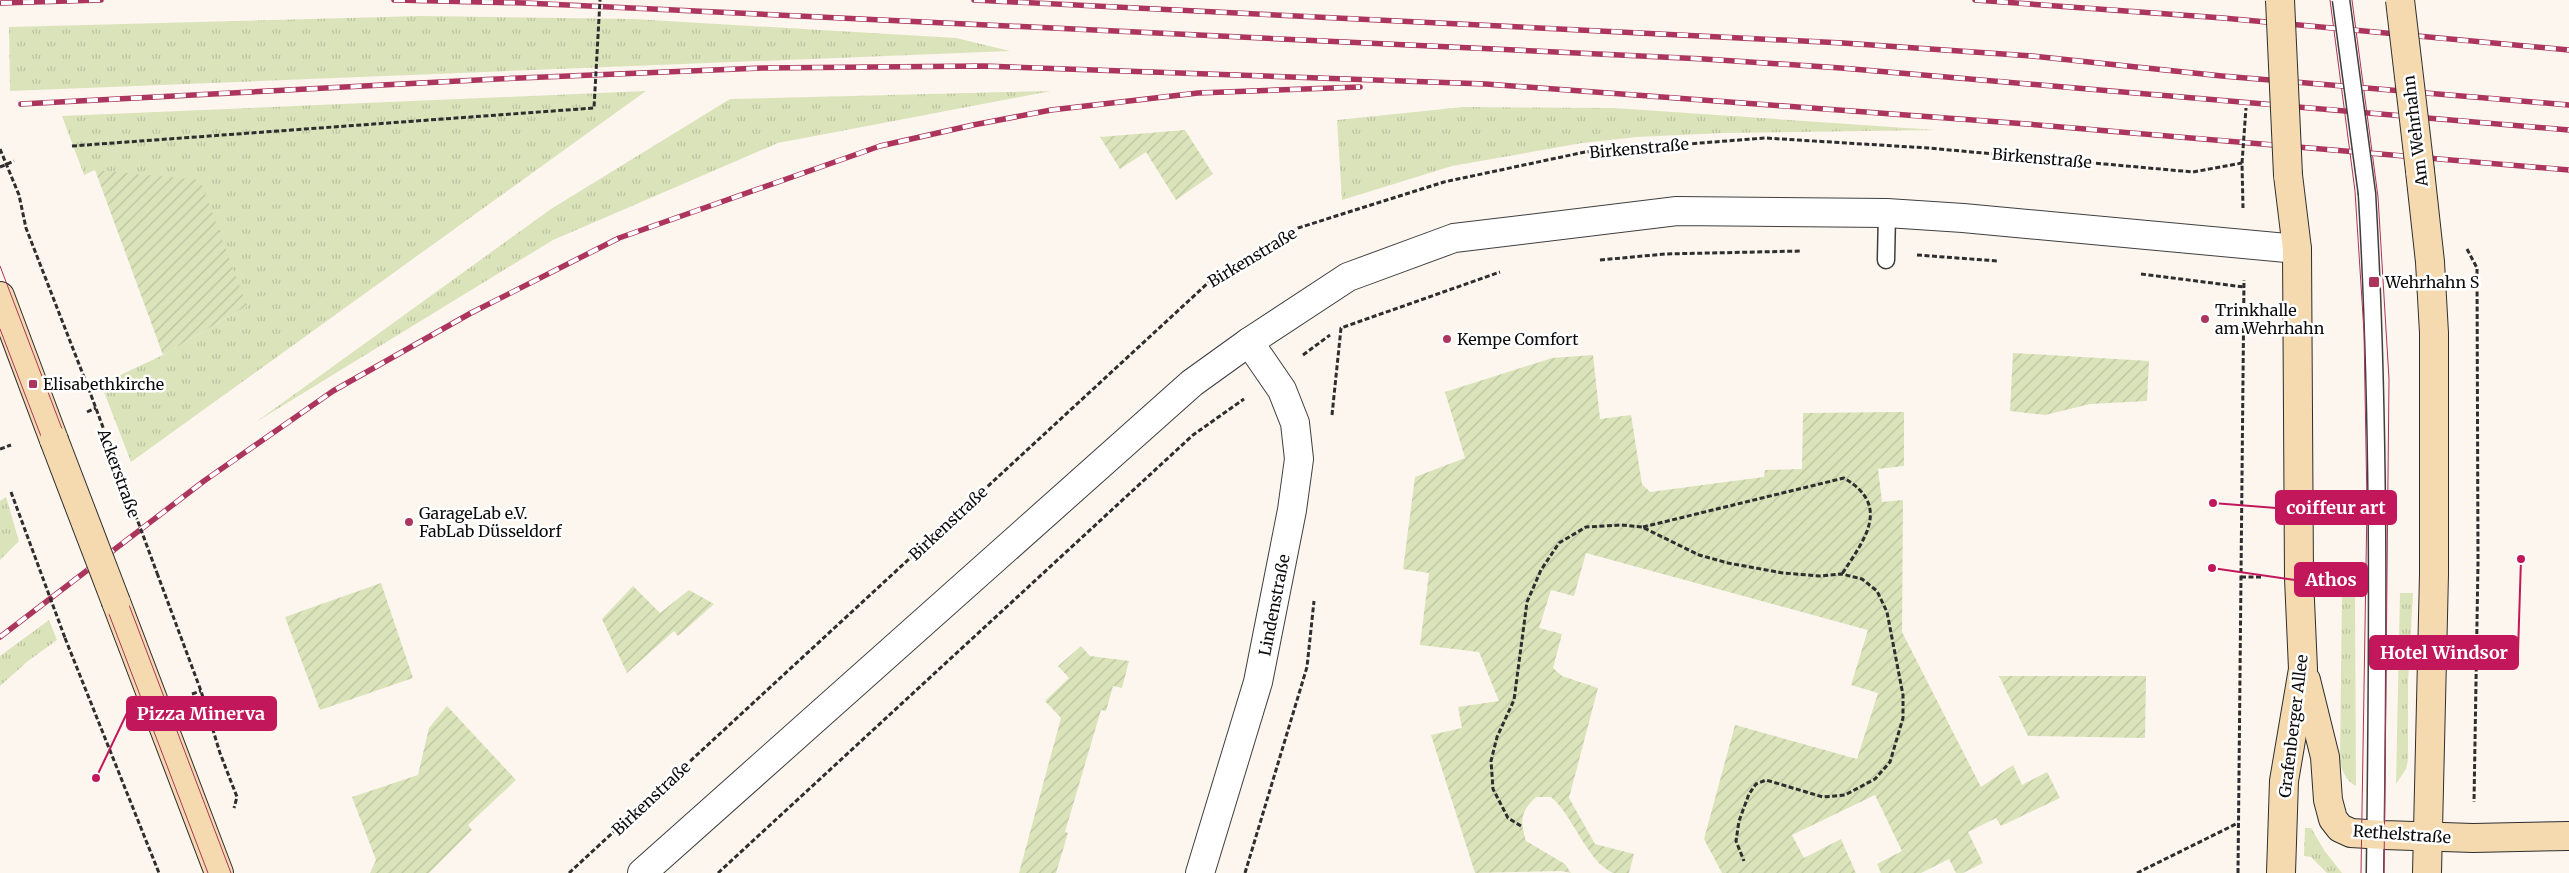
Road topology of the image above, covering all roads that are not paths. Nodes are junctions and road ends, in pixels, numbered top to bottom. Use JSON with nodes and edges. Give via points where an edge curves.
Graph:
{"nodes":[{"id":1,"x":2280,"y":0,"type":"edge"},
{"id":2,"x":2341,"y":0,"type":"edge"},
{"id":3,"x":2400,"y":0,"type":"edge"},
{"id":4,"x":1887,"y":214,"type":"junction"},
{"id":5,"x":2296,"y":249,"type":"junction"},
{"id":6,"x":1886,"y":257,"type":"road end"},
{"id":7,"x":0,"y":296,"type":"edge"},
{"id":8,"x":1249,"y":342,"type":"junction"},
{"id":9,"x":2303,"y":669,"type":"junction"},
{"id":10,"x":2376,"y":835,"type":"junction"},
{"id":11,"x":2569,"y":836,"type":"edge"},
{"id":12,"x":2428,"y":837,"type":"junction"},
{"id":13,"x":219,"y":873,"type":"edge"},
{"id":14,"x":642,"y":873,"type":"edge"},
{"id":15,"x":1200,"y":873,"type":"edge"},
{"id":16,"x":2281,"y":873,"type":"edge"},
{"id":17,"x":2376,"y":873,"type":"edge"},
{"id":18,"x":2427,"y":873,"type":"edge"}],
"edges":[{"from":1,"to":5,"type":"main road","bridge":true,"via":[[2288,175]]},
{"from":2,"to":10,"type":"lane","bridge":true,"via":[[2367,194],[2373,301],[2377,439]]},
{"from":3,"to":12,"type":"main road","name":"Am Wehrhahn","bridge":true,"via":[[2430,262],[2434,333],[2434,574]]},
{"from":4,"to":5,"type":"street"},
{"from":4,"to":6,"type":"lane"},
{"from":4,"to":8,"type":"street","via":[[1676,211],[1454,238],[1348,277]]},
{"from":5,"to":9,"type":"main road","name":"Grafenberger Allee"},
{"from":7,"to":13,"type":"main road","bridge":true},
{"from":8,"to":14,"type":"street","via":[[1192,383]]},
{"from":8,"to":15,"type":"street","name":"Lindenstraße","via":[[1282,390],[1295,423],[1299,459],[1258,682]]},
{"from":9,"to":10,"type":"main road","name":"Rethelstraße","via":[[2325,757],[2328,800],[2333,819],[2340,828],[2351,833]]},
{"from":9,"to":16,"type":"main road","name":"Grafenberger Allee","via":[[2284,781]]},
{"from":10,"to":12,"type":"main road","name":"Rethelstraße"},
{"from":10,"to":17,"type":"lane"},
{"from":11,"to":12,"type":"main road","name":"Rethelstraße"},
{"from":12,"to":18,"type":"main road"}]}
